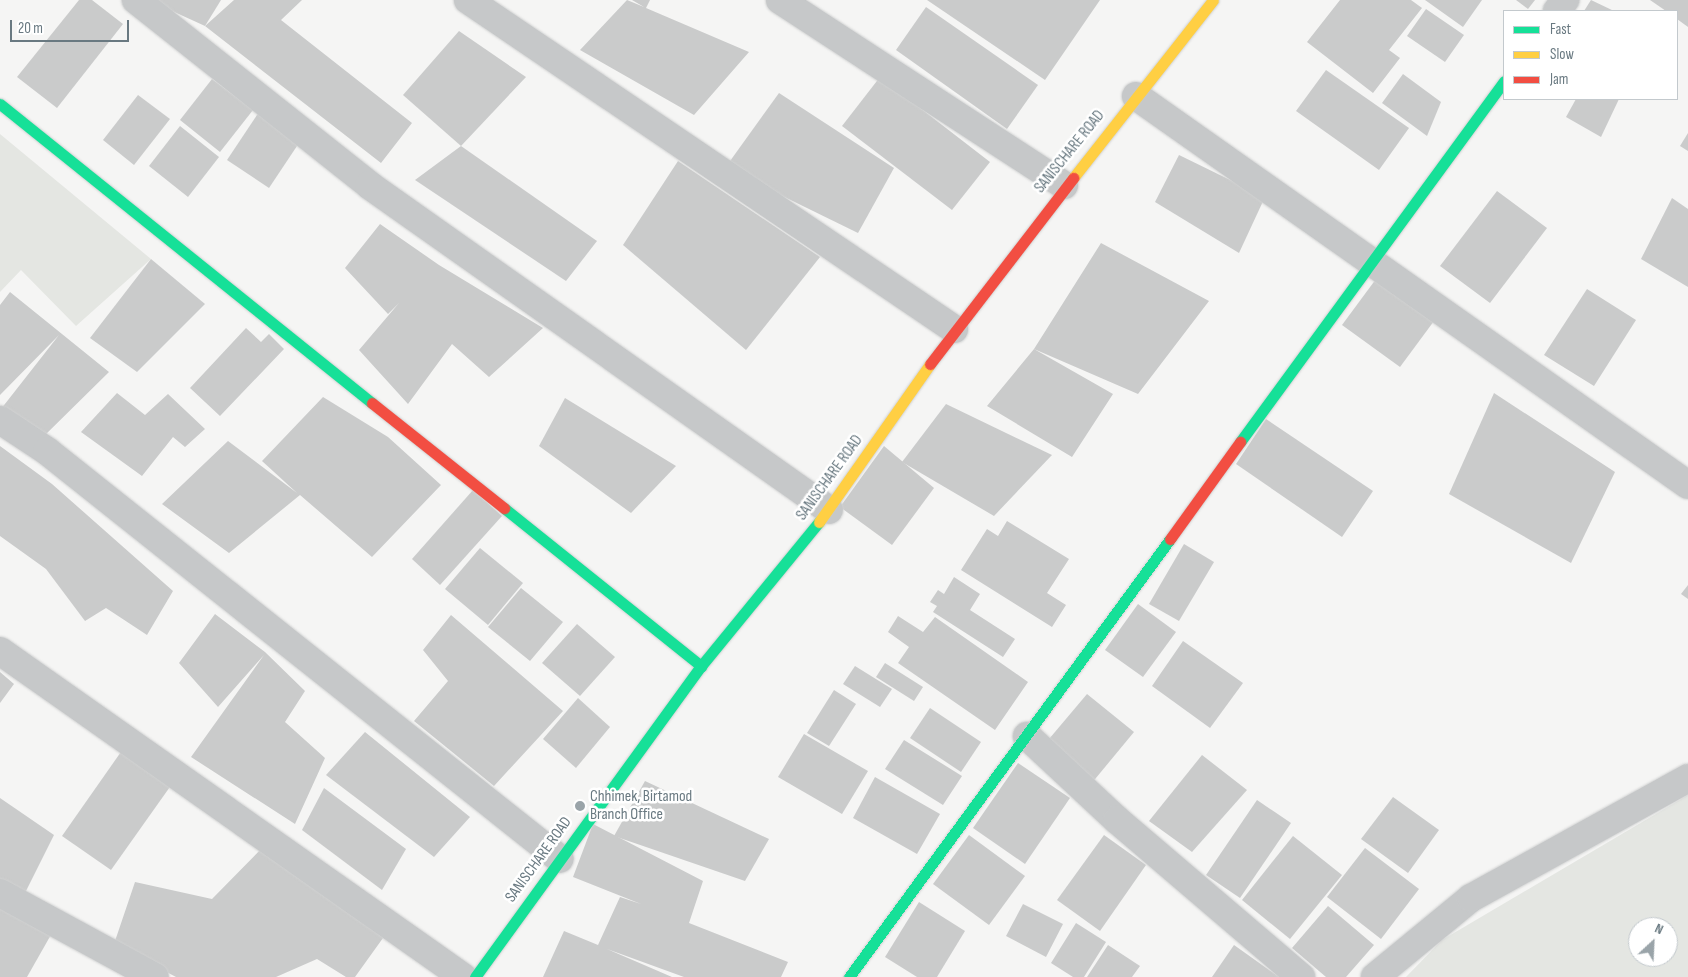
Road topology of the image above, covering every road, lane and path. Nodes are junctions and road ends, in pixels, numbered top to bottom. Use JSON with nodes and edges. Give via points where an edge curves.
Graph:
{"nodes":[{"id":1,"x":136,"y":0,"type":"edge"},
{"id":2,"x":468,"y":0,"type":"edge"},
{"id":3,"x":780,"y":0,"type":"edge"},
{"id":4,"x":1213,"y":0,"type":"edge"},
{"id":5,"x":1566,"y":0,"type":"edge"},
{"id":6,"x":1558,"y":10,"type":"edge"},
{"id":7,"x":1503,"y":82,"type":"edge"},
{"id":8,"x":1136,"y":96,"type":"junction"},
{"id":9,"x":0,"y":104,"type":"edge"},
{"id":10,"x":1064,"y":185,"type":"junction"},
{"id":11,"x":1372,"y":258,"type":"junction"},
{"id":12,"x":954,"y":329,"type":"junction"},
{"id":13,"x":0,"y":420,"type":"edge"},
{"id":14,"x":1688,"y":484,"type":"edge"},
{"id":15,"x":829,"y":510,"type":"junction"},
{"id":16,"x":0,"y":651,"type":"edge"},
{"id":17,"x":701,"y":666,"type":"junction"},
{"id":18,"x":1027,"y":736,"type":"junction"},
{"id":19,"x":1688,"y":778,"type":"edge"},
{"id":20,"x":560,"y":859,"type":"junction"},
{"id":21,"x":0,"y":893,"type":"edge"},
{"id":22,"x":155,"y":977,"type":"edge"},
{"id":23,"x":463,"y":977,"type":"edge"},
{"id":24,"x":475,"y":977,"type":"edge"},
{"id":25,"x":849,"y":977,"type":"edge"},
{"id":26,"x":1301,"y":977,"type":"edge"},
{"id":27,"x":1375,"y":977,"type":"edge"}],
"edges":[{"from":1,"to":15,"type":"street","via":[[369,185]]},
{"from":2,"to":12,"type":"street"},
{"from":3,"to":10,"type":"street"},
{"from":4,"to":8,"type":"street","name":"SANISCHARE ROAD"},
{"from":5,"to":6,"type":"street"},
{"from":7,"to":11,"type":"street"},
{"from":8,"to":10,"type":"street","name":"SANISCHARE ROAD"},
{"from":8,"to":11,"type":"street"},
{"from":9,"to":17,"type":"street"},
{"from":10,"to":12,"type":"street","name":"SANISCHARE ROAD"},
{"from":11,"to":14,"type":"street"},
{"from":11,"to":18,"type":"street"},
{"from":12,"to":15,"type":"street","name":"SANISCHARE ROAD"},
{"from":13,"to":20,"type":"street","via":[[47,450]]},
{"from":15,"to":17,"type":"street","name":"SANISCHARE ROAD"},
{"from":16,"to":23,"type":"street"},
{"from":17,"to":20,"type":"street","name":"SANISCHARE ROAD"},
{"from":18,"to":25,"type":"street"},
{"from":18,"to":26,"type":"street","via":[[1117,820]]},
{"from":19,"to":27,"type":"street","via":[[1470,898]]},
{"from":20,"to":24,"type":"street","name":"SANISCHARE ROAD"},
{"from":21,"to":22,"type":"street"}]}
